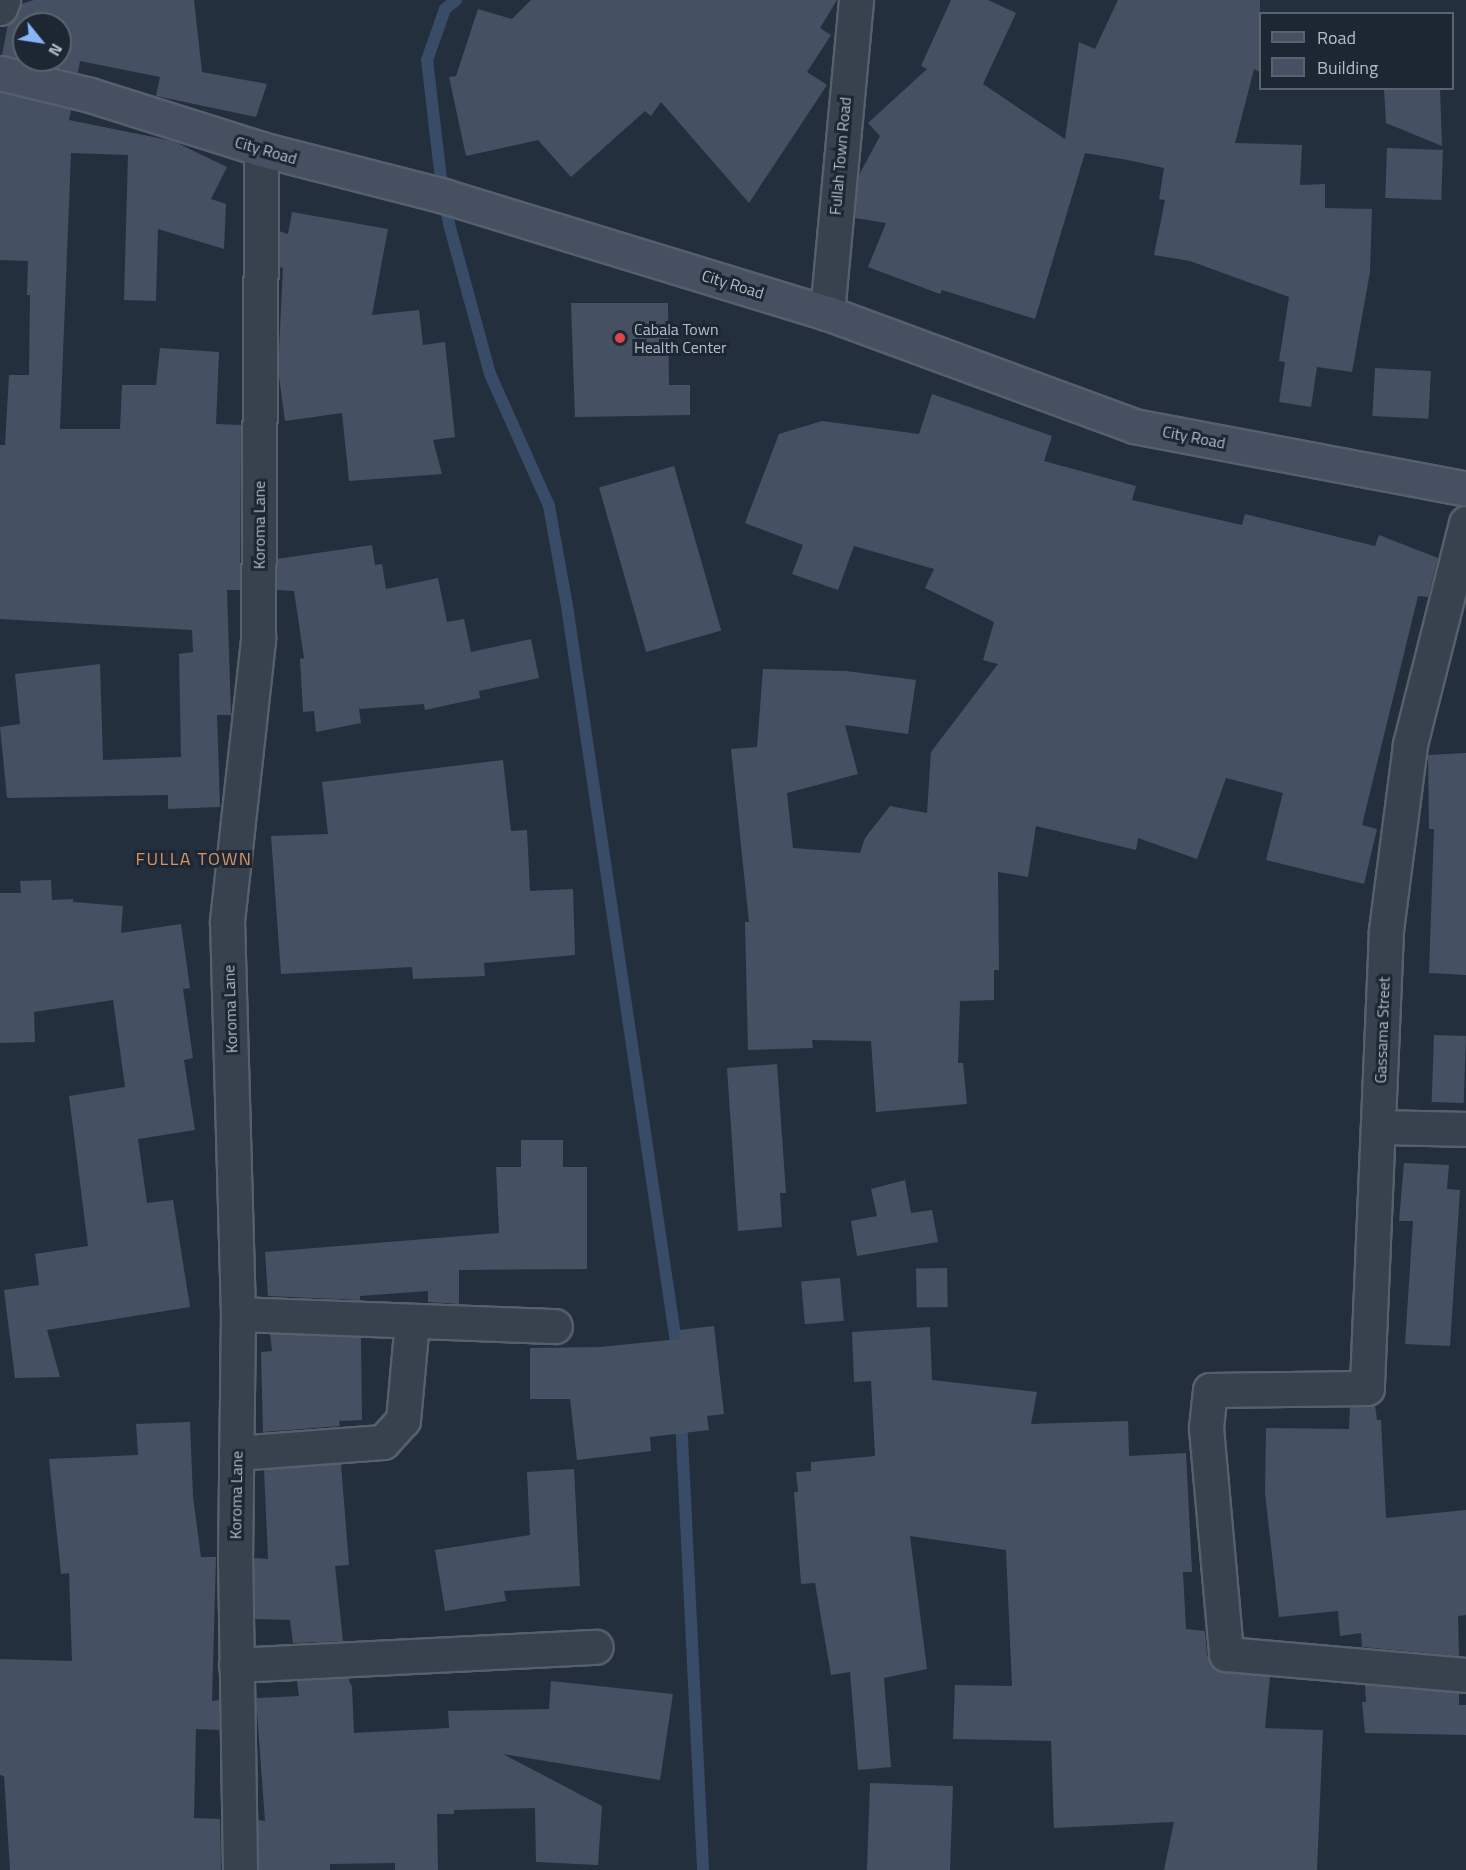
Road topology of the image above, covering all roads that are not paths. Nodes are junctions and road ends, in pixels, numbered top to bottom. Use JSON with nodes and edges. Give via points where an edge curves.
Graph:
{"nodes":[{"id":1,"x":3,"y":0,"type":"edge"},
{"id":2,"x":856,"y":0,"type":"edge"},
{"id":3,"x":0,"y":8,"type":"edge"},
{"id":4,"x":0,"y":73,"type":"edge"},
{"id":5,"x":261,"y":149,"type":"junction"},
{"id":6,"x":827,"y":313,"type":"junction"},
{"id":7,"x":1466,"y":489,"type":"edge"},
{"id":8,"x":1466,"y":523,"type":"edge"},
{"id":9,"x":1378,"y":1127,"type":"junction"},
{"id":10,"x":1466,"y":1129,"type":"edge"},
{"id":11,"x":238,"y":1314,"type":"junction"},
{"id":12,"x":412,"y":1321,"type":"junction"},
{"id":13,"x":555,"y":1326,"type":"dead end"},
{"id":14,"x":236,"y":1453,"type":"junction"},
{"id":15,"x":596,"y":1647,"type":"dead end"},
{"id":16,"x":236,"y":1665,"type":"junction"},
{"id":17,"x":1466,"y":1676,"type":"edge"},
{"id":18,"x":240,"y":1870,"type":"edge"}],
"edges":[{"from":1,"to":3,"type":"street"},
{"from":2,"to":6,"type":"street","name":"Fullah Town Road"},
{"from":4,"to":5,"type":"main road","name":"City Road","via":[[90,95]]},
{"from":5,"to":6,"type":"main road","name":"City Road","via":[[444,196]]},
{"from":5,"to":11,"type":"street","name":"Koroma Lane","via":[[258,639],[227,921]]},
{"from":6,"to":7,"type":"main road","name":"City Road","via":[[1134,426]]},
{"from":8,"to":9,"type":"street","name":"Gassama Street","via":[[1410,746],[1386,931]]},
{"from":9,"to":10,"type":"street"},
{"from":9,"to":17,"type":"street","name":"Gassama Street","via":[[1367,1388],[1210,1390],[1206,1428],[1226,1654]]},
{"from":11,"to":12,"type":"street"},
{"from":11,"to":14,"type":"street","name":"Koroma Lane"},
{"from":12,"to":13,"type":"street"},
{"from":12,"to":14,"type":"street","via":[[403,1420],[383,1442]]},
{"from":14,"to":16,"type":"street","name":"Koroma Lane"},
{"from":15,"to":16,"type":"street"},
{"from":16,"to":18,"type":"street","name":"Koroma Lane"}]}
